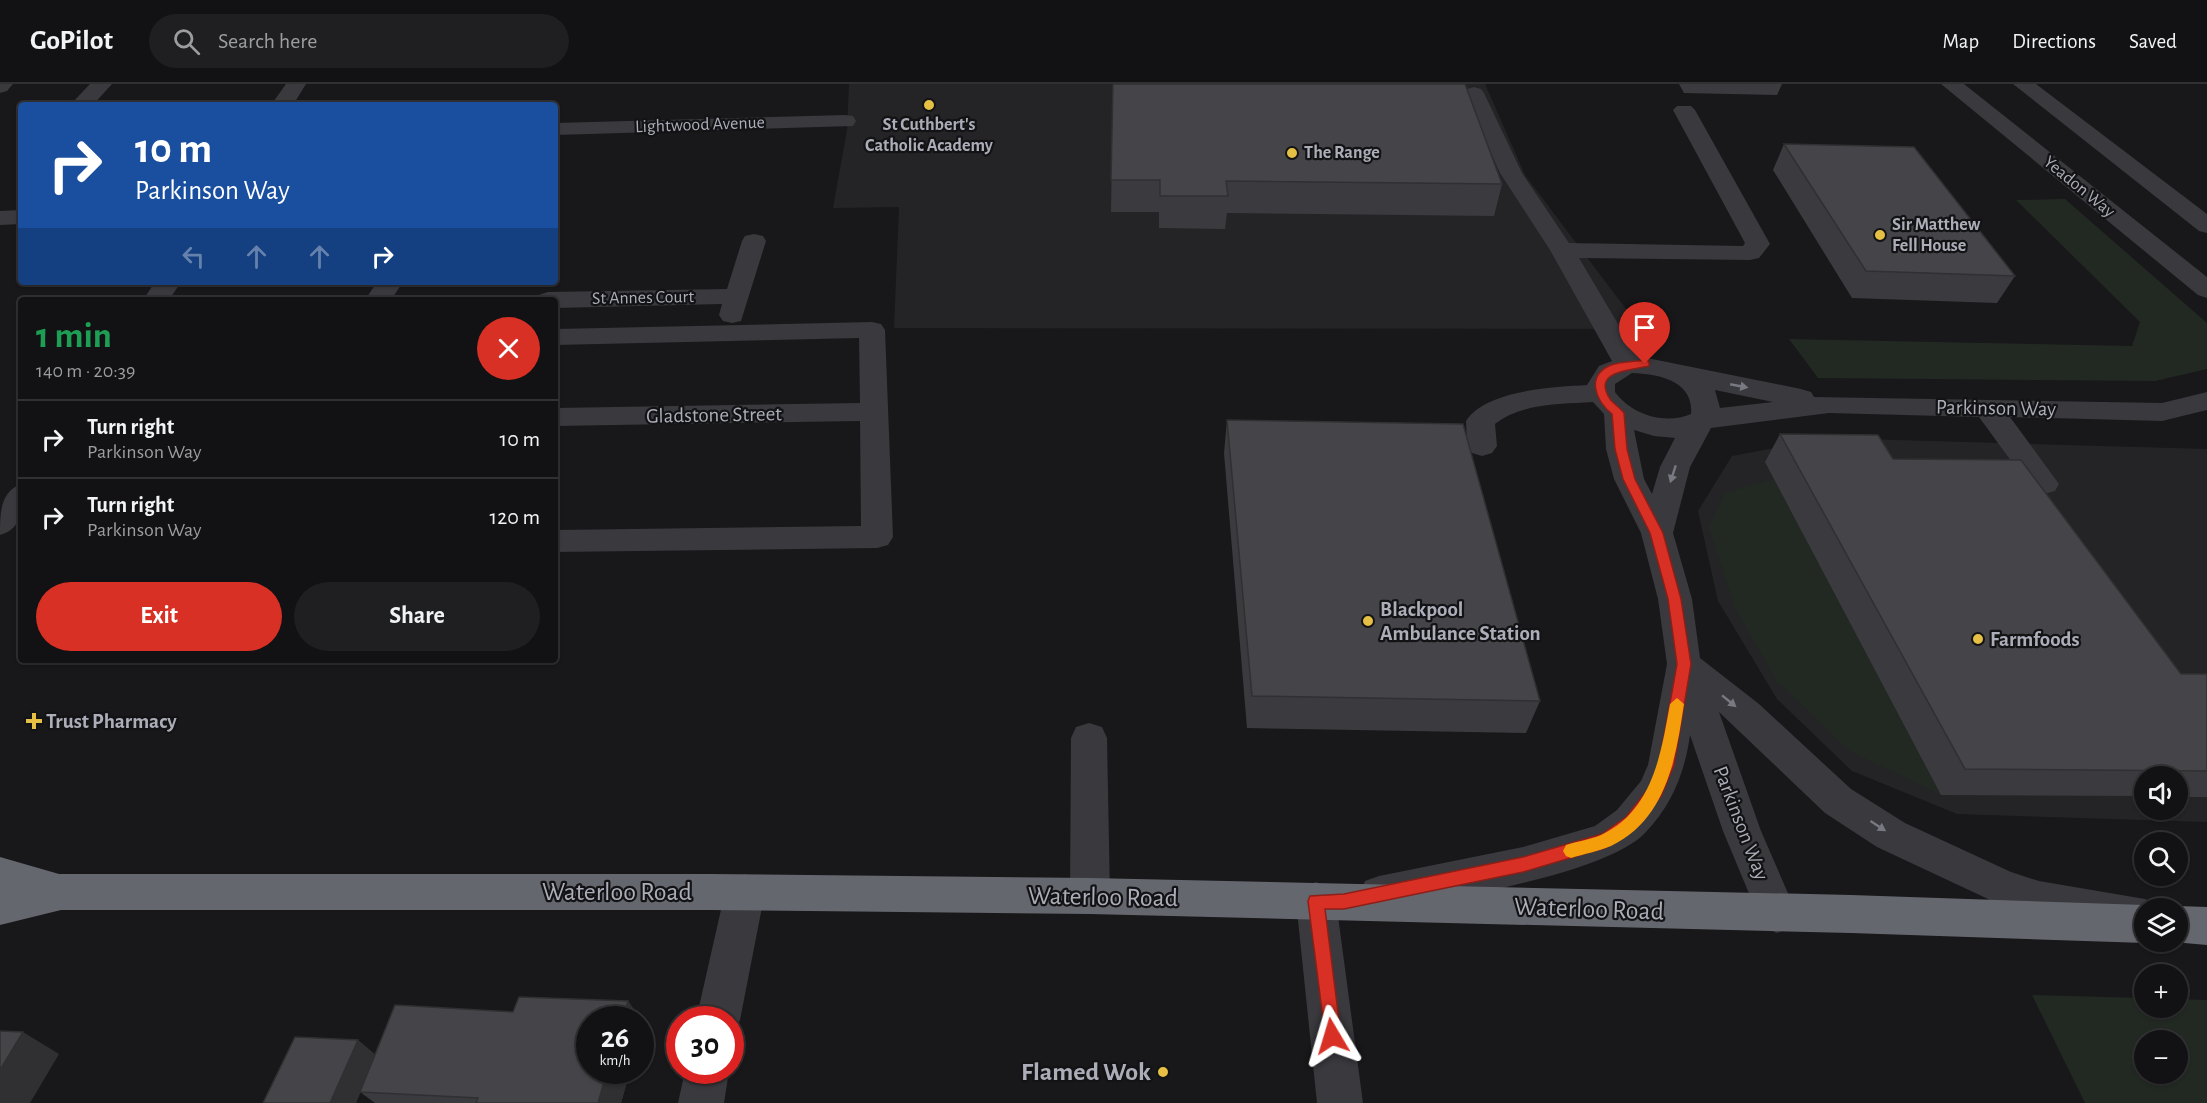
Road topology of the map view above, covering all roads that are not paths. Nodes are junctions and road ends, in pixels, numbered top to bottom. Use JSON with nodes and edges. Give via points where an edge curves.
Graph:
{"nodes":[{"id":1,"x":102,"y":84,"type":"edge"},
{"id":2,"x":296,"y":84,"type":"edge"},
{"id":3,"x":1951,"y":84,"type":"edge"},
{"id":4,"x":2023,"y":84,"type":"edge"},
{"id":5,"x":1474,"y":93,"type":"dead end"},
{"id":6,"x":84,"y":102,"type":"edge"},
{"id":7,"x":284,"y":102,"type":"edge"},
{"id":8,"x":1683,"y":110,"type":"dead end"},
{"id":9,"x":845,"y":121,"type":"dead end"},
{"id":10,"x":558,"y":129,"type":"edge"},
{"id":11,"x":2173,"y":199,"type":"junction"},
{"id":12,"x":2098,"y":203,"type":"junction"},
{"id":13,"x":18,"y":217,"type":"edge"},
{"id":14,"x":0,"y":218,"type":"edge"},
{"id":15,"x":2207,"y":226,"type":"edge"},
{"id":16,"x":754,"y":242,"type":"dead end"},
{"id":17,"x":1562,"y":250,"type":"junction"},
{"id":18,"x":2207,"y":290,"type":"edge"},
{"id":19,"x":558,"y":300,"type":"edge"},
{"id":20,"x":558,"y":337,"type":"edge"},
{"id":21,"x":1628,"y":364,"type":"junction"},
{"id":22,"x":1682,"y":375,"type":"junction"},
{"id":23,"x":2207,"y":400,"type":"edge"},
{"id":24,"x":1609,"y":403,"type":"junction"},
{"id":25,"x":1829,"y":404,"type":"junction"},
{"id":26,"x":1986,"y":407,"type":"junction"},
{"id":27,"x":873,"y":412,"type":"junction"},
{"id":28,"x":2162,"y":412,"type":"junction"},
{"id":29,"x":558,"y":417,"type":"edge"},
{"id":30,"x":1702,"y":420,"type":"junction"},
{"id":31,"x":2207,"y":427,"type":"edge"},
{"id":32,"x":1482,"y":446,"type":"dead end"},
{"id":33,"x":2009,"y":483,"type":"edge"},
{"id":34,"x":18,"y":499,"type":"edge"},
{"id":35,"x":0,"y":524,"type":"edge"},
{"id":36,"x":1657,"y":533,"type":"junction"},
{"id":37,"x":558,"y":541,"type":"edge"},
{"id":38,"x":1684,"y":664,"type":"junction"},
{"id":39,"x":1089,"y":738,"type":"dead end"},
{"id":40,"x":0,"y":875,"type":"edge"},
{"id":41,"x":60,"y":892,"type":"junction"},
{"id":42,"x":745,"y":892,"type":"junction"},
{"id":43,"x":1090,"y":896,"type":"junction"},
{"id":44,"x":1330,"y":901,"type":"junction"},
{"id":45,"x":0,"y":906,"type":"edge"},
{"id":46,"x":1777,"y":914,"type":"junction"},
{"id":47,"x":2134,"y":916,"type":"edge"},
{"id":48,"x":2134,"y":924,"type":"edge"},
{"id":49,"x":721,"y":1006,"type":"edge"},
{"id":50,"x":705,"y":1084,"type":"edge"},
{"id":51,"x":701,"y":1103,"type":"edge"},
{"id":52,"x":1340,"y":1103,"type":"edge"}],
"edges":[{"from":1,"to":6,"type":"street"},
{"from":2,"to":7,"type":"street"},
{"from":3,"to":12,"type":"street","name":"Yeadon Way"},
{"from":4,"to":11,"type":"street"},
{"from":5,"to":17,"type":"street","via":[[1511,173]]},
{"from":8,"to":17,"type":"street","via":[[1758,244],[1750,253],[1725,254]]},
{"from":9,"to":10,"type":"street","name":"Lightwood Avenue"},
{"from":11,"to":12,"type":"street"},
{"from":11,"to":15,"type":"street"},
{"from":12,"to":18,"type":"street","name":"Yeadon Way"},
{"from":13,"to":14,"type":"street"},
{"from":16,"to":19,"type":"street","name":"St Annes Court","via":[[735,305]]},
{"from":17,"to":21,"type":"street"},
{"from":20,"to":27,"type":"street","via":[[872,330]]},
{"from":21,"to":22,"type":"street","name":"Parkinson Way","via":[[1662,367]]},
{"from":21,"to":24,"type":"street","via":[[1605,374],[1600,383]]},
{"from":22,"to":25,"type":"street","name":"Parkinson Way","one_way":true},
{"from":22,"to":30,"type":"street","name":"Parkinson Way","via":[[1700,388],[1706,398],[1708,407]]},
{"from":23,"to":28,"type":"street","name":"Parkinson Way"},
{"from":24,"to":30,"type":"street","name":"Parkinson Way","via":[[1651,427],[1669,429]]},
{"from":24,"to":32,"type":"street","via":[[1506,405],[1480,421]]},
{"from":24,"to":36,"type":"street","name":"Parkinson Way","via":[[1629,479]]},
{"from":25,"to":26,"type":"street","name":"Parkinson Way"},
{"from":25,"to":30,"type":"street","name":"Parkinson Way"},
{"from":26,"to":28,"type":"street","name":"Parkinson Way"},
{"from":26,"to":33,"type":"street","via":[[2044,484]]},
{"from":27,"to":29,"type":"street","name":"Gladstone Street"},
{"from":27,"to":37,"type":"street","via":[[877,537]]},
{"from":28,"to":31,"type":"street","name":"Parkinson Way"},
{"from":30,"to":36,"type":"street","name":"Parkinson Way","one_way":true,"via":[[1674,467]]},
{"from":34,"to":35,"type":"street"},
{"from":36,"to":38,"type":"street","name":"Parkinson Way","via":[[1675,599]]},
{"from":38,"to":44,"type":"street","name":"Parkinson Way","via":[[1667,765],[1655,792],[1631,822],[1607,840],[1523,865]]},
{"from":38,"to":46,"type":"street","name":"Parkinson Way","via":[[1742,831]]},
{"from":38,"to":47,"type":"street","one_way":true,"via":[[1746,714],[1838,801],[1891,835],[2003,888],[2039,899]]},
{"from":39,"to":43,"type":"street"},
{"from":40,"to":41,"type":"highway","name":"Waterloo Road"},
{"from":41,"to":42,"type":"highway","name":"Waterloo Road"},
{"from":41,"to":45,"type":"highway","name":"Waterloo Road"},
{"from":42,"to":43,"type":"highway","name":"Waterloo Road"},
{"from":42,"to":49,"type":"street"},
{"from":43,"to":44,"type":"highway","name":"Waterloo Road"},
{"from":44,"to":46,"type":"highway","name":"Waterloo Road"},
{"from":44,"to":52,"type":"street"},
{"from":46,"to":48,"type":"highway","name":"Waterloo Road"},
{"from":50,"to":51,"type":"street"}]}
